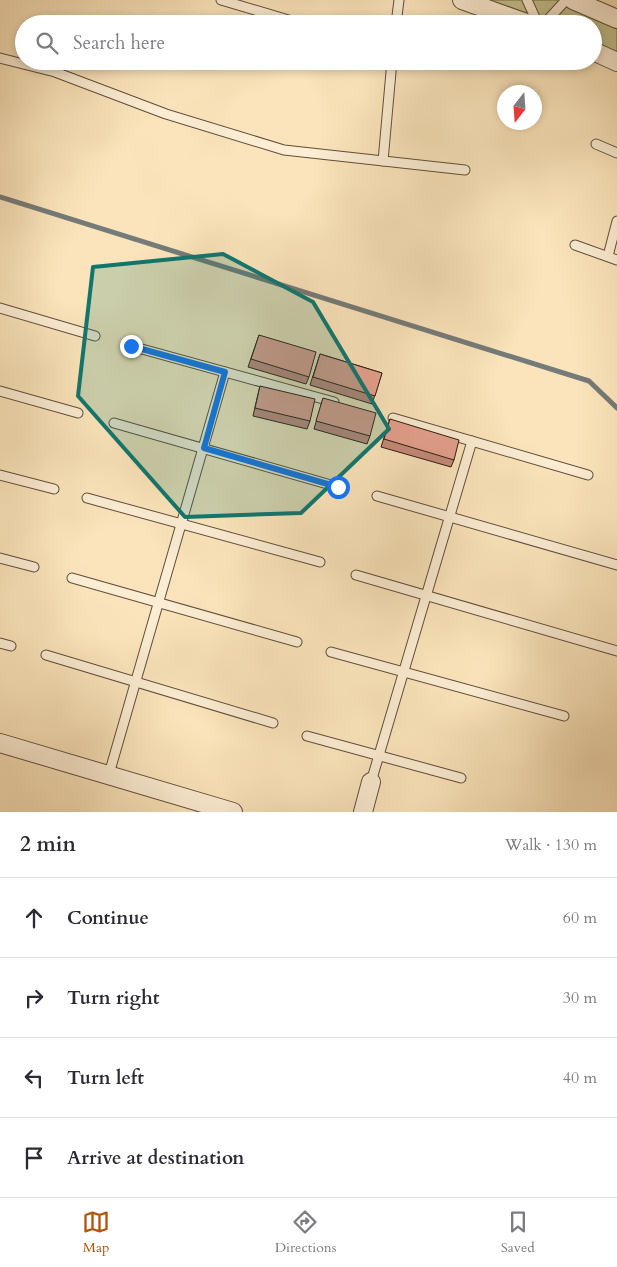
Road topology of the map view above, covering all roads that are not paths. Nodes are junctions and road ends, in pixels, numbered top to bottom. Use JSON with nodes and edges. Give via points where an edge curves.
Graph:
{"nodes":[{"id":1,"x":221,"y":0,"type":"edge"},
{"id":2,"x":399,"y":0,"type":"edge"},
{"id":3,"x":462,"y":0,"type":"edge"},
{"id":4,"x":528,"y":0,"type":"edge"},
{"id":5,"x":566,"y":0,"type":"edge"},
{"id":6,"x":573,"y":0,"type":"edge"},
{"id":7,"x":272,"y":15,"type":"edge"},
{"id":8,"x":397,"y":15,"type":"edge"},
{"id":9,"x":504,"y":15,"type":"edge"},
{"id":10,"x":534,"y":15,"type":"edge"},
{"id":11,"x":552,"y":15,"type":"edge"},
{"id":12,"x":617,"y":19,"type":"edge"},
{"id":13,"x":602,"y":55,"type":"edge"},
{"id":14,"x":0,"y":58,"type":"edge"},
{"id":15,"x":15,"y":62,"type":"edge"},
{"id":16,"x":617,"y":62,"type":"edge"},
{"id":17,"x":47,"y":70,"type":"edge"},
{"id":18,"x":391,"y":70,"type":"edge"},
{"id":19,"x":596,"y":144,"type":"dead end"},
{"id":20,"x":617,"y":153,"type":"edge"},
{"id":21,"x":383,"y":161,"type":"junction"},
{"id":22,"x":466,"y":170,"type":"dead end"},
{"id":23,"x":617,"y":221,"type":"edge"},
{"id":24,"x":575,"y":245,"type":"dead end"},
{"id":25,"x":613,"y":258,"type":"edge"},
{"id":26,"x":0,"y":308,"type":"edge"},
{"id":27,"x":95,"y":336,"type":"dead end"},
{"id":28,"x":131,"y":346,"type":"dead end"},
{"id":29,"x":225,"y":372,"type":"junction"},
{"id":30,"x":0,"y":391,"type":"edge"},
{"id":31,"x":343,"y":405,"type":"edge"},
{"id":32,"x":78,"y":413,"type":"dead end"},
{"id":33,"x":393,"y":418,"type":"edge"},
{"id":34,"x":114,"y":423,"type":"dead end"},
{"id":35,"x":472,"y":441,"type":"junction"},
{"id":36,"x":204,"y":448,"type":"junction"},
{"id":37,"x":0,"y":475,"type":"edge"},
{"id":38,"x":588,"y":475,"type":"dead end"},
{"id":39,"x":338,"y":487,"type":"dead end"},
{"id":40,"x":54,"y":490,"type":"dead end"},
{"id":41,"x":377,"y":496,"type":"dead end"},
{"id":42,"x":87,"y":498,"type":"dead end"},
{"id":43,"x":450,"y":517,"type":"junction"},
{"id":44,"x":182,"y":524,"type":"junction"},
{"id":45,"x":0,"y":558,"type":"edge"},
{"id":46,"x":320,"y":562,"type":"dead end"},
{"id":47,"x":617,"y":565,"type":"edge"},
{"id":48,"x":34,"y":567,"type":"dead end"},
{"id":49,"x":356,"y":575,"type":"dead end"},
{"id":50,"x":72,"y":578,"type":"dead end"},
{"id":51,"x":427,"y":596,"type":"junction"},
{"id":52,"x":159,"y":603,"type":"junction"},
{"id":53,"x":296,"y":642,"type":"dead end"},
{"id":54,"x":0,"y":643,"type":"edge"},
{"id":55,"x":11,"y":646,"type":"dead end"},
{"id":56,"x":617,"y":651,"type":"edge"},
{"id":57,"x":331,"y":652,"type":"dead end"},
{"id":58,"x":46,"y":655,"type":"dead end"},
{"id":59,"x":404,"y":672,"type":"junction"},
{"id":60,"x":136,"y":682,"type":"junction"},
{"id":61,"x":564,"y":716,"type":"dead end"},
{"id":62,"x":273,"y":723,"type":"dead end"},
{"id":63,"x":307,"y":736,"type":"dead end"},
{"id":64,"x":2,"y":747,"type":"edge"},
{"id":65,"x":379,"y":756,"type":"junction"},
{"id":66,"x":109,"y":774,"type":"junction"},
{"id":67,"x":460,"y":778,"type":"dead end"},
{"id":68,"x":372,"y":782,"type":"joint"},
{"id":69,"x":233,"y":812,"type":"edge"},
{"id":70,"x":363,"y":812,"type":"edge"}],
"edges":[{"from":1,"to":7,"type":"lane"},
{"from":2,"to":8,"type":"lane"},
{"from":3,"to":9,"type":"street"},
{"from":4,"to":10,"type":"lane"},
{"from":5,"to":11,"type":"lane"},
{"from":6,"to":12,"type":"street"},
{"from":13,"to":16,"type":"street"},
{"from":14,"to":15,"type":"lane"},
{"from":17,"to":21,"type":"lane","via":[[166,114],[284,150]]},
{"from":18,"to":21,"type":"lane"},
{"from":19,"to":20,"type":"lane"},
{"from":21,"to":22,"type":"lane"},
{"from":23,"to":25,"type":"lane"},
{"from":24,"to":25,"type":"lane"},
{"from":26,"to":27,"type":"lane"},
{"from":28,"to":29,"type":"lane"},
{"from":29,"to":31,"type":"lane"},
{"from":29,"to":36,"type":"lane"},
{"from":30,"to":32,"type":"lane"},
{"from":33,"to":35,"type":"lane"},
{"from":34,"to":36,"type":"lane"},
{"from":35,"to":38,"type":"lane"},
{"from":35,"to":43,"type":"lane"},
{"from":36,"to":39,"type":"lane"},
{"from":36,"to":44,"type":"lane"},
{"from":37,"to":40,"type":"lane"},
{"from":41,"to":43,"type":"lane"},
{"from":42,"to":44,"type":"lane"},
{"from":43,"to":47,"type":"lane"},
{"from":43,"to":51,"type":"lane"},
{"from":44,"to":46,"type":"lane"},
{"from":44,"to":52,"type":"lane"},
{"from":45,"to":48,"type":"lane"},
{"from":49,"to":51,"type":"lane"},
{"from":50,"to":52,"type":"lane"},
{"from":51,"to":56,"type":"lane"},
{"from":51,"to":59,"type":"lane"},
{"from":52,"to":53,"type":"lane"},
{"from":52,"to":60,"type":"lane"},
{"from":54,"to":55,"type":"lane"},
{"from":57,"to":59,"type":"lane"},
{"from":58,"to":60,"type":"lane"},
{"from":59,"to":61,"type":"lane"},
{"from":59,"to":65,"type":"lane"},
{"from":60,"to":62,"type":"lane"},
{"from":60,"to":66,"type":"lane"},
{"from":63,"to":65,"type":"lane"},
{"from":64,"to":66,"type":"street"},
{"from":65,"to":67,"type":"lane"},
{"from":65,"to":68,"type":"lane"},
{"from":66,"to":69,"type":"street"},
{"from":68,"to":70,"type":"street"}]}
